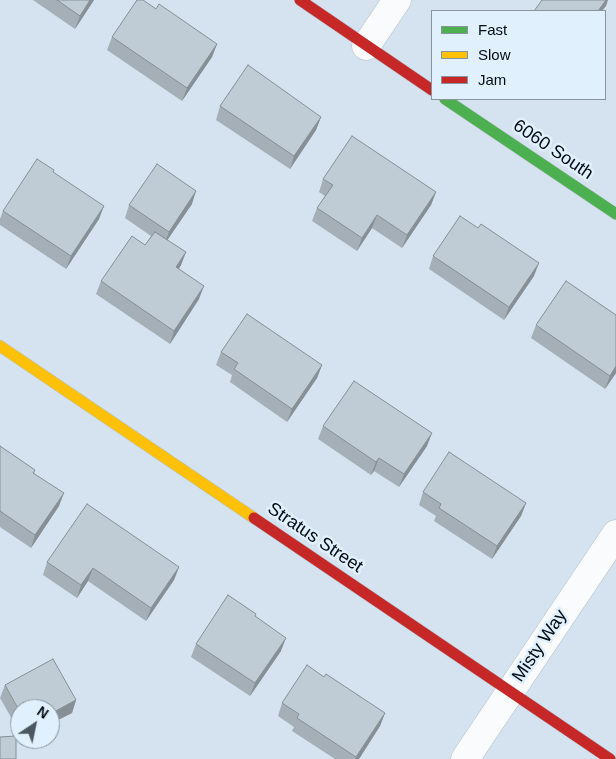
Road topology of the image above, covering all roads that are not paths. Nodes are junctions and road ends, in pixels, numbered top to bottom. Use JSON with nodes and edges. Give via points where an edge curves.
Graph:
{"nodes":[{"id":1,"x":300,"y":0,"type":"edge"},
{"id":2,"x":397,"y":0,"type":"edge"},
{"id":3,"x":366,"y":46,"type":"junction"},
{"id":4,"x":431,"y":89,"type":"edge"},
{"id":5,"x":446,"y":100,"type":"edge"},
{"id":6,"x":616,"y":214,"type":"edge"},
{"id":7,"x":0,"y":346,"type":"edge"},
{"id":8,"x":616,"y":534,"type":"edge"},
{"id":9,"x":510,"y":691,"type":"junction"},
{"id":10,"x":465,"y":759,"type":"edge"},
{"id":11,"x":610,"y":759,"type":"edge"}],
"edges":[{"from":1,"to":3,"type":"street"},
{"from":2,"to":3,"type":"street"},
{"from":3,"to":4,"type":"street"},
{"from":5,"to":6,"type":"street","name":"6060 South"},
{"from":7,"to":9,"type":"street","name":"Stratus Street"},
{"from":8,"to":9,"type":"street","name":"Misty Way"},
{"from":9,"to":10,"type":"street","name":"Misty Way"},
{"from":9,"to":11,"type":"street","name":"Stratus Street"}]}
